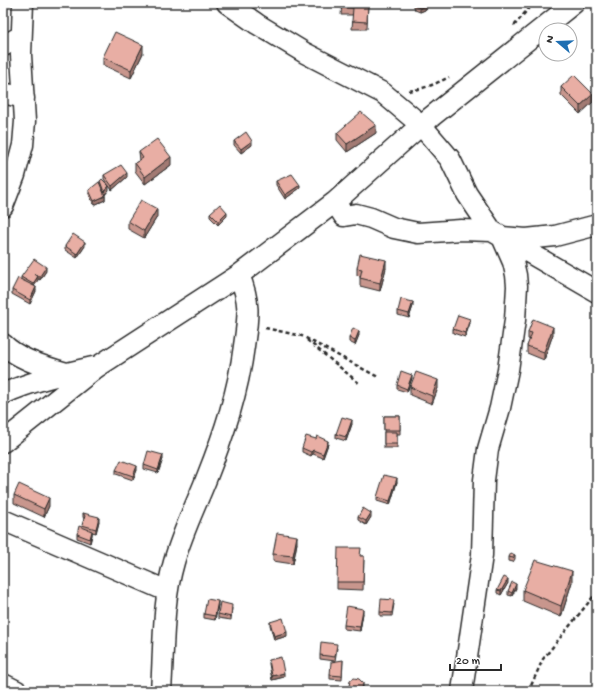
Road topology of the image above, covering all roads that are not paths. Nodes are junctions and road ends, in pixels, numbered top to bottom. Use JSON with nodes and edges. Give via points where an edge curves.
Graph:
{"nodes":[{"id":1,"x":23,"y":3,"type":"edge"},
{"id":2,"x":227,"y":3,"type":"edge"},
{"id":3,"x":574,"y":3,"type":"edge"},
{"id":4,"x":21,"y":36,"type":"junction"},
{"id":5,"x":3,"y":46,"type":"edge"},
{"id":6,"x":3,"y":93,"type":"edge"},
{"id":7,"x":24,"y":98,"type":"junction"},
{"id":8,"x":421,"y":125,"type":"junction"},
{"id":9,"x":335,"y":202,"type":"junction"},
{"id":10,"x":3,"y":206,"type":"edge"},
{"id":11,"x":597,"y":225,"type":"edge"},
{"id":12,"x":497,"y":234,"type":"junction"},
{"id":13,"x":239,"y":275,"type":"junction"},
{"id":14,"x":597,"y":292,"type":"edge"},
{"id":15,"x":6,"y":349,"type":"edge"},
{"id":16,"x":97,"y":367,"type":"junction"},
{"id":17,"x":66,"y":373,"type":"junction"},
{"id":18,"x":3,"y":394,"type":"edge"},
{"id":19,"x":3,"y":442,"type":"edge"},
{"id":20,"x":3,"y":520,"type":"edge"},
{"id":21,"x":167,"y":590,"type":"junction"},
{"id":22,"x":3,"y":684,"type":"edge"},
{"id":23,"x":17,"y":691,"type":"edge"},
{"id":24,"x":161,"y":691,"type":"edge"},
{"id":25,"x":462,"y":691,"type":"edge"}],
"edges":[{"from":1,"to":4,"type":"street"},
{"from":2,"to":8,"type":"street","via":[[305,53],[383,93]]},
{"from":3,"to":8,"type":"street"},
{"from":4,"to":5,"type":"street"},
{"from":4,"to":7,"type":"street"},
{"from":6,"to":7,"type":"street"},
{"from":7,"to":10,"type":"street","via":[[23,145]]},
{"from":8,"to":9,"type":"street"},
{"from":8,"to":12,"type":"street","via":[[450,159],[467,194]]},
{"from":9,"to":12,"type":"street","via":[[344,216],[356,214],[394,228],[418,232],[461,230]]},
{"from":9,"to":13,"type":"street"},
{"from":11,"to":12,"type":"street","via":[[555,236],[526,239]]},
{"from":12,"to":14,"type":"street"},
{"from":12,"to":25,"type":"street","via":[[513,262],[516,275],[515,320],[508,370],[488,449],[484,480],[482,555]]},
{"from":13,"to":16,"type":"street"},
{"from":13,"to":21,"type":"street","via":[[249,312],[242,364],[232,406],[181,541]]},
{"from":15,"to":17,"type":"street"},
{"from":16,"to":17,"type":"street"},
{"from":16,"to":19,"type":"street"},
{"from":17,"to":18,"type":"street"},
{"from":20,"to":21,"type":"street"},
{"from":21,"to":24,"type":"street"},
{"from":22,"to":23,"type":"street"}]}
